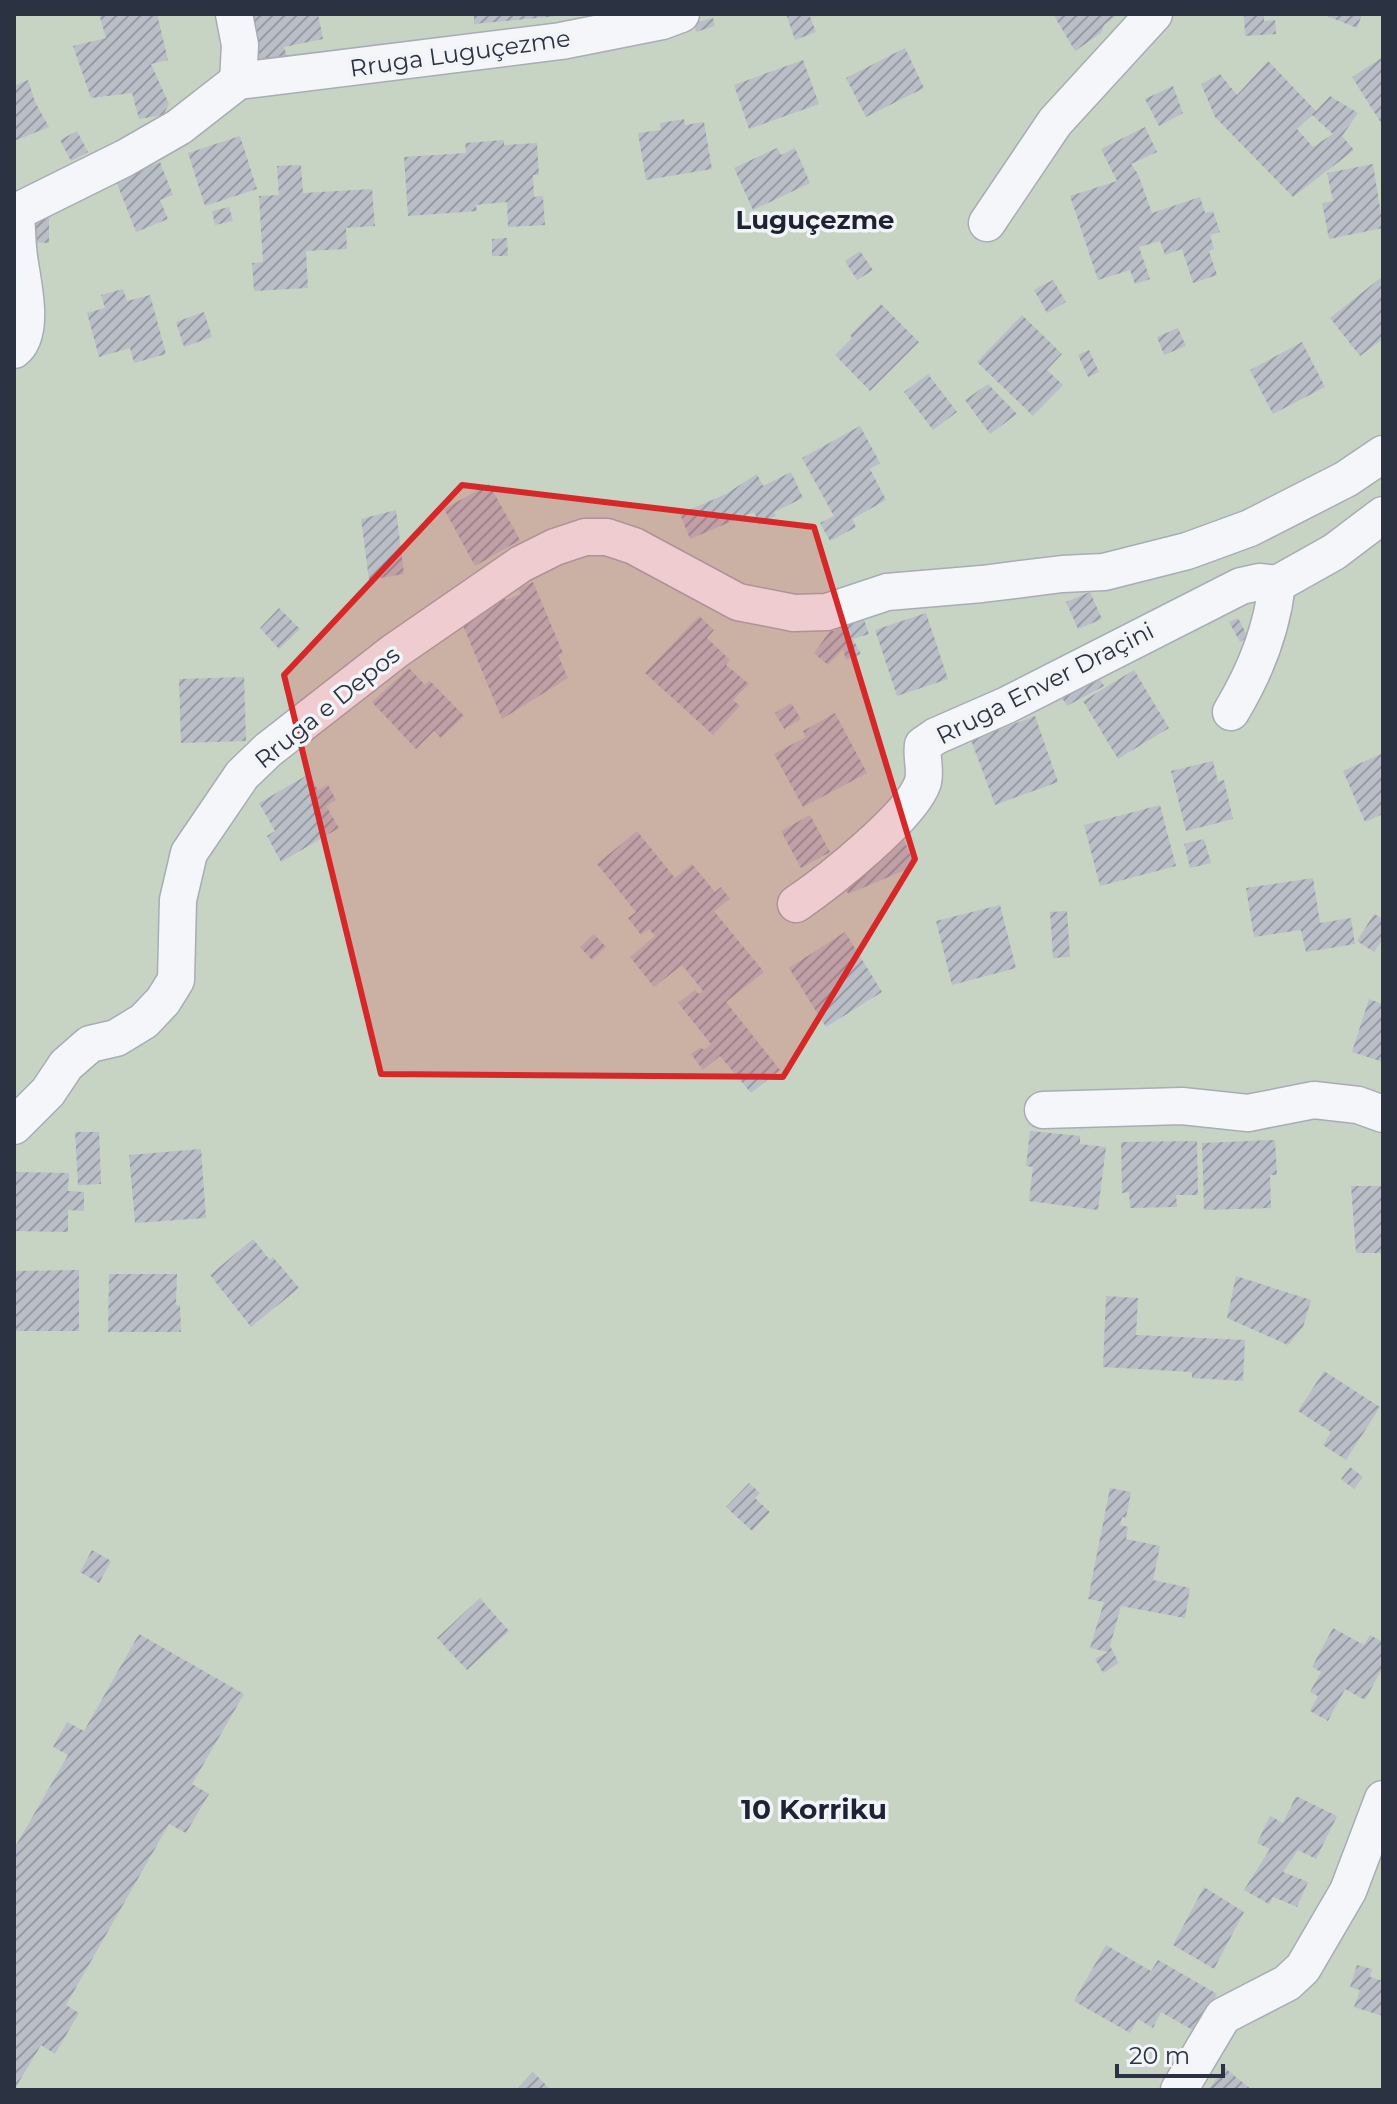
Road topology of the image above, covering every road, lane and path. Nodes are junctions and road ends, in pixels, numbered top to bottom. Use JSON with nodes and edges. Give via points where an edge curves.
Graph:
{"nodes":[{"id":1,"x":234,"y":14,"type":"edge"},
{"id":2,"x":681,"y":14,"type":"edge"},
{"id":3,"x":1154,"y":14,"type":"edge"},
{"id":4,"x":238,"y":81,"type":"junction"},
{"id":5,"x":15,"y":212,"type":"edge"},
{"id":6,"x":987,"y":223,"type":"dead end"},
{"id":7,"x":14,"y":350,"type":"edge"},
{"id":8,"x":1383,"y":454,"type":"edge"},
{"id":9,"x":1383,"y":515,"type":"edge"},
{"id":10,"x":1277,"y":584,"type":"junction"},
{"id":11,"x":1231,"y":712,"type":"dead end"},
{"id":12,"x":796,"y":904,"type":"dead end"},
{"id":13,"x":1043,"y":1110,"type":"dead end"},
{"id":14,"x":1383,"y":1114,"type":"edge"},
{"id":15,"x":14,"y":1126,"type":"edge"},
{"id":16,"x":1383,"y":1799,"type":"edge"},
{"id":17,"x":1179,"y":2090,"type":"edge"}],
"edges":[{"from":1,"to":4,"type":"street","via":[[240,45]]},
{"from":2,"to":4,"type":"street","name":"Rruga Luguçezme","via":[[561,41]]},
{"from":3,"to":6,"type":"street","via":[[1055,122]]},
{"from":4,"to":5,"type":"street","via":[[179,127]]},
{"from":5,"to":7,"type":"street","via":[[26,300],[25,324]]},
{"from":8,"to":15,"type":"street","name":"Rruga e Depos","via":[[1250,528],[1187,551],[1104,572],[887,592],[827,612],[794,613],[738,602],[607,537],[585,537],[555,547],[521,564],[395,651],[242,775],[189,853],[178,900],[176,980],[163,1001],[116,1038],[90,1044]]},
{"from":9,"to":10,"type":"street","name":"Rruga Enver Draçini","via":[[1334,552]]},
{"from":10,"to":11,"type":"street","via":[[1257,661]]},
{"from":10,"to":12,"type":"street","name":"Rruga Enver Draçini","via":[[1241,586],[936,736],[923,745],[922,782],[891,825]]},
{"from":13,"to":14,"type":"street","via":[[1182,1106],[1248,1113],[1314,1100]]},
{"from":16,"to":17,"type":"street","via":[[1348,1891],[1303,1968],[1287,1983],[1223,2016]]}]}
